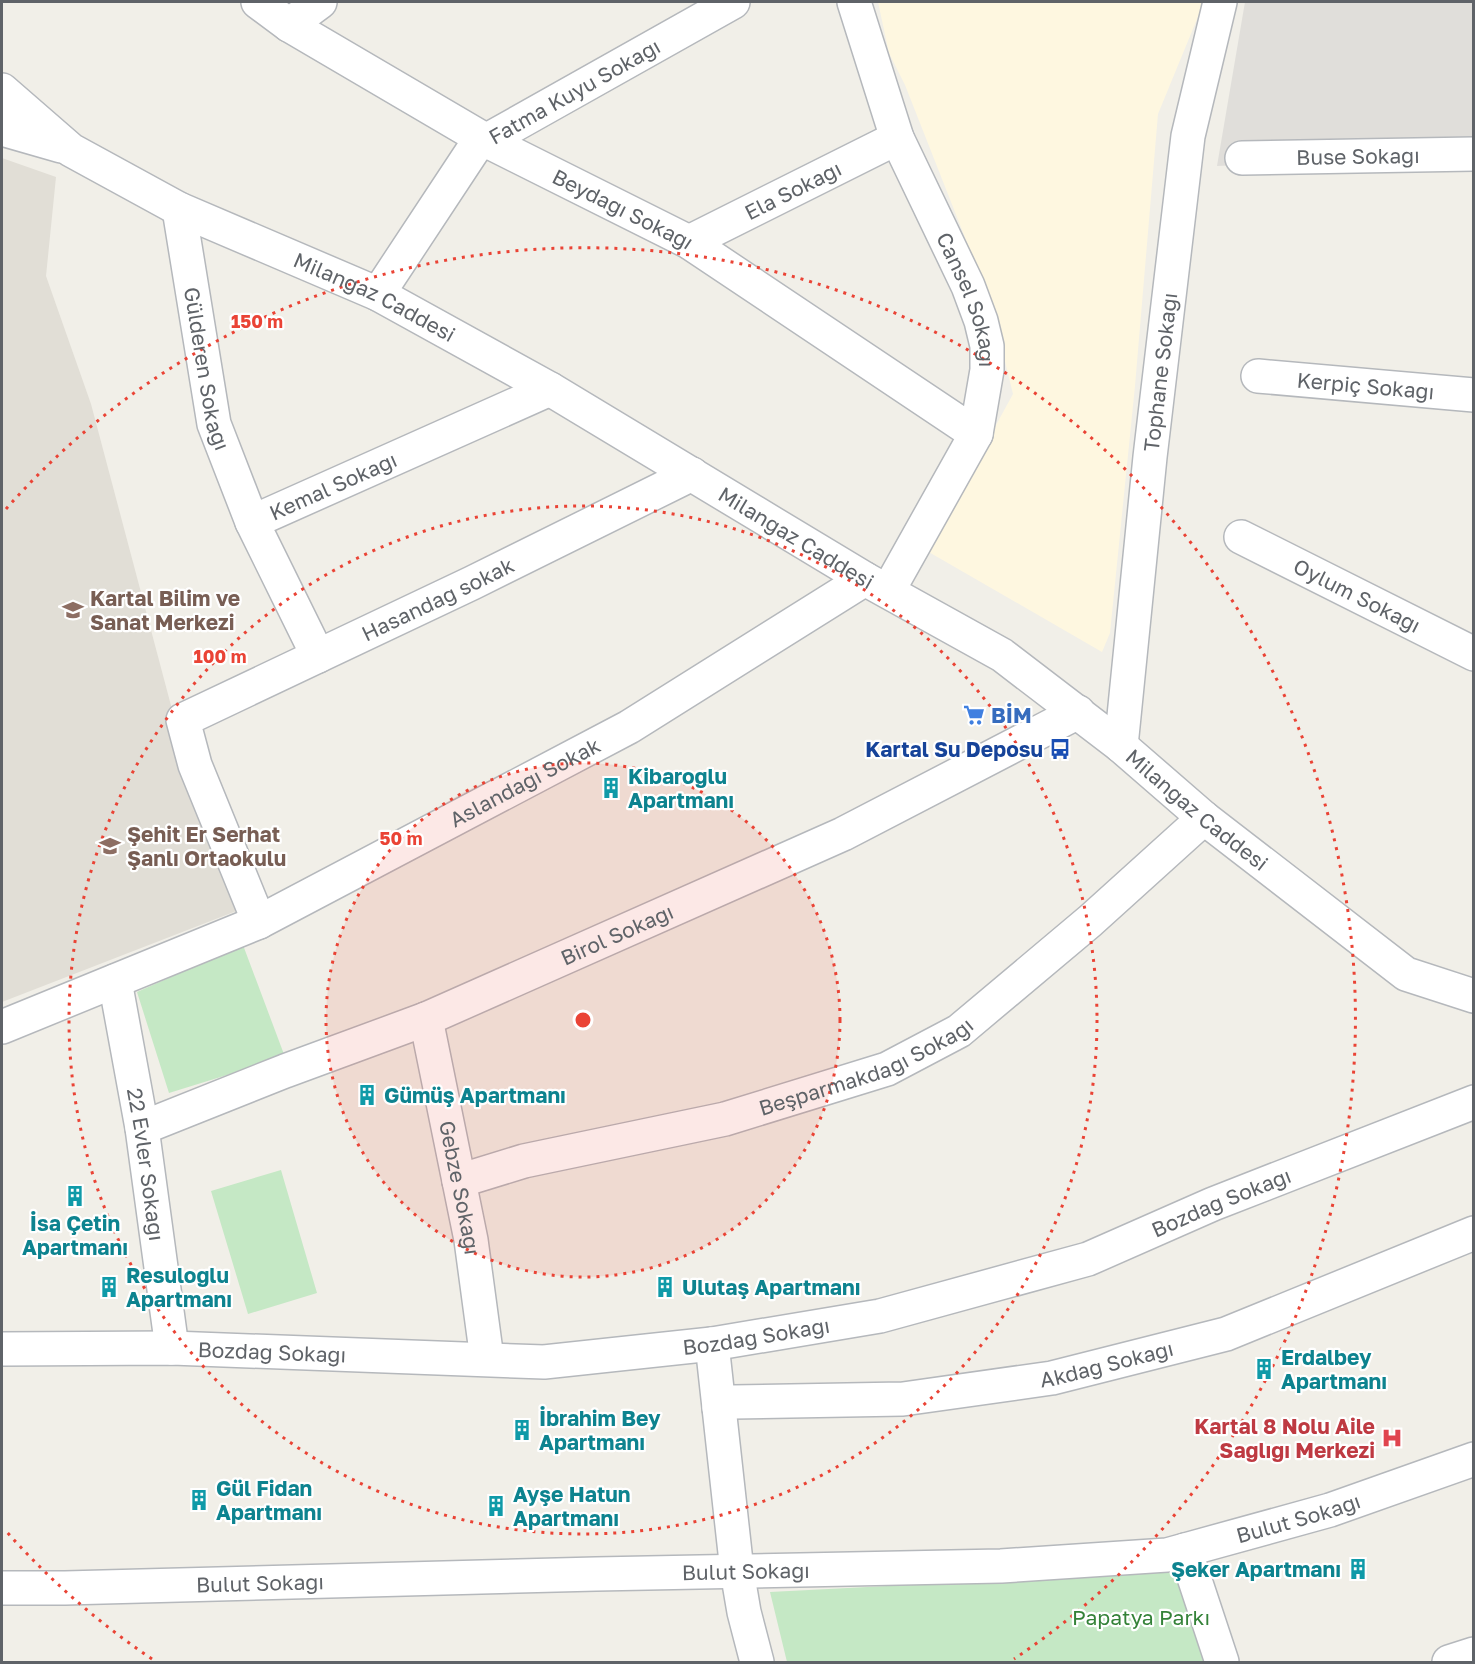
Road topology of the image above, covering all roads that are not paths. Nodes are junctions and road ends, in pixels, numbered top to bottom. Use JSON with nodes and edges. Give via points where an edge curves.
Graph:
{"nodes":[{"id":1,"x":258,"y":2,"type":"edge"},
{"id":2,"x":320,"y":2,"type":"edge"},
{"id":3,"x":733,"y":2,"type":"edge"},
{"id":4,"x":854,"y":2,"type":"edge"},
{"id":5,"x":1220,"y":2,"type":"edge"},
{"id":6,"x":289,"y":25,"type":"junction"},
{"id":7,"x":2,"y":90,"type":"edge"},
{"id":8,"x":2,"y":129,"type":"edge"},
{"id":9,"x":897,"y":138,"type":"junction"},
{"id":10,"x":485,"y":140,"type":"junction"},
{"id":11,"x":71,"y":150,"type":"junction"},
{"id":12,"x":1473,"y":154,"type":"edge"},
{"id":13,"x":1242,"y":158,"type":"dead end"},
{"id":14,"x":179,"y":209,"type":"junction"},
{"id":15,"x":688,"y":242,"type":"junction"},
{"id":16,"x":378,"y":294,"type":"junction"},
{"id":17,"x":1258,"y":376,"type":"dead end"},
{"id":18,"x":550,"y":388,"type":"junction"},
{"id":19,"x":1473,"y":395,"type":"edge"},
{"id":20,"x":976,"y":434,"type":"junction"},
{"id":21,"x":692,"y":474,"type":"junction"},
{"id":22,"x":252,"y":522,"type":"junction"},
{"id":23,"x":1241,"y":537,"type":"dead end"},
{"id":24,"x":876,"y":585,"type":"junction"},
{"id":25,"x":1473,"y":654,"type":"edge"},
{"id":26,"x":318,"y":656,"type":"junction"},
{"id":27,"x":1078,"y":712,"type":"junction"},
{"id":28,"x":1121,"y":746,"type":"junction"},
{"id":29,"x":1204,"y":818,"type":"junction"},
{"id":30,"x":259,"y":922,"type":"junction"},
{"id":31,"x":115,"y":981,"type":"junction"},
{"id":32,"x":1473,"y":996,"type":"edge"},
{"id":33,"x":426,"y":1019,"type":"junction"},
{"id":34,"x":2,"y":1027,"type":"edge"},
{"id":35,"x":1473,"y":1102,"type":"edge"},
{"id":36,"x":142,"y":1128,"type":"junction"},
{"id":37,"x":459,"y":1181,"type":"junction"},
{"id":38,"x":1473,"y":1233,"type":"edge"},
{"id":39,"x":712,"y":1344,"type":"junction"},
{"id":40,"x":172,"y":1348,"type":"junction"},
{"id":41,"x":2,"y":1349,"type":"edge"},
{"id":42,"x":487,"y":1359,"type":"junction"},
{"id":43,"x":719,"y":1408,"type":"junction"},
{"id":44,"x":1473,"y":1459,"type":"edge"},
{"id":45,"x":1185,"y":1550,"type":"junction"},
{"id":46,"x":737,"y":1571,"type":"junction"},
{"id":47,"x":2,"y":1588,"type":"edge"},
{"id":48,"x":1473,"y":1654,"type":"edge"},
{"id":49,"x":757,"y":1662,"type":"edge"},
{"id":50,"x":1222,"y":1662,"type":"edge"},
{"id":51,"x":1449,"y":1662,"type":"edge"}],
"edges":[{"from":1,"to":6,"type":"street","name":"Beydağı Sokağı"},
{"from":2,"to":6,"type":"street"},
{"from":3,"to":10,"type":"street","name":"Fatma Kuyu Sokağı"},
{"from":4,"to":9,"type":"street","name":"Cansel Sokağı"},
{"from":5,"to":28,"type":"street","name":"Tophane Sokağı","via":[[1188,136]]},
{"from":6,"to":10,"type":"street","name":"Beydağı Sokağı"},
{"from":7,"to":11,"type":"street","name":"Milangaz Caddesi"},
{"from":8,"to":11,"type":"street","name":"Milangaz Caddesi"},
{"from":9,"to":15,"type":"street","name":"Ela Sokağı"},
{"from":9,"to":20,"type":"street","name":"Cansel Sokağı","via":[[981,321],[987,370]]},
{"from":10,"to":15,"type":"street","name":"Beydağı Sokağı"},
{"from":10,"to":16,"type":"street","name":"Fatma Kuyu Sokağı","via":[[475,147]]},
{"from":11,"to":14,"type":"street","name":"Milangaz Caddesi"},
{"from":12,"to":13,"type":"street","name":"Buse Sokağı"},
{"from":14,"to":16,"type":"street","name":"Milangaz Caddesi"},
{"from":14,"to":22,"type":"street","name":"Gülderen Sokağı","via":[[214,424]]},
{"from":15,"to":20,"type":"street","name":"Beydağı Sokağı"},
{"from":16,"to":18,"type":"street","name":"Milangaz Caddesi"},
{"from":17,"to":19,"type":"street","name":"Kerpiç Sokağı"},
{"from":18,"to":21,"type":"street","name":"Milangaz Caddesi"},
{"from":18,"to":22,"type":"street","name":"Kemal Sokağı"},
{"from":20,"to":24,"type":"street","name":"Cansel Sokağı"},
{"from":21,"to":24,"type":"street","name":"Milangaz Caddesi"},
{"from":21,"to":26,"type":"street","name":"Hasandağ sokak"},
{"from":22,"to":26,"type":"street","name":"Kemal Sokağı"},
{"from":23,"to":25,"type":"street","name":"Oylum Sokağı"},
{"from":24,"to":27,"type":"street","name":"Milangaz Caddesi","via":[[1002,655]]},
{"from":24,"to":30,"type":"street","name":"Aslandağı Sokak","via":[[629,727]]},
{"from":26,"to":30,"type":"street","name":"Hasandağ sokak","via":[[183,720],[195,765]]},
{"from":27,"to":28,"type":"street","name":"Milangaz Caddesi"},
{"from":27,"to":33,"type":"street","name":"Birol Sokağı","via":[[843,834]]},
{"from":28,"to":29,"type":"street","name":"Milangaz Caddesi"},
{"from":29,"to":32,"type":"street","name":"Milangaz Caddesi","via":[[1406,974]]},
{"from":29,"to":37,"type":"street","name":"Beşparmakdağı Sokağı","via":[[959,1031],[887,1069],[724,1119],[524,1161]]},
{"from":30,"to":31,"type":"street","name":"Aslandağı Sokak"},
{"from":31,"to":34,"type":"street","name":"Aslandağı Sokak"},
{"from":31,"to":36,"type":"street","name":"22 Evler Sokağı"},
{"from":33,"to":36,"type":"street","name":"Birol Sokağı"},
{"from":33,"to":37,"type":"street","name":"Gebze Sokağı"},
{"from":35,"to":39,"type":"street","name":"Bozdağ Sokağı","via":[[1214,1204],[1088,1259],[880,1316]]},
{"from":36,"to":40,"type":"street","name":"22 Evler Sokağı"},
{"from":37,"to":42,"type":"street","name":"Gebze Sokağı"},
{"from":38,"to":43,"type":"street","name":"Akdağ Sokağı","via":[[1226,1334],[1052,1378],[903,1399],[733,1402]]},
{"from":39,"to":42,"type":"street","name":"Bozdağ Sokağı","via":[[544,1362]]},
{"from":39,"to":43,"type":"street"},
{"from":40,"to":41,"type":"street","name":"Bozdağ Sokağı"},
{"from":40,"to":42,"type":"street","name":"Bozdağ Sokağı"},
{"from":43,"to":46,"type":"street"},
{"from":44,"to":45,"type":"street","name":"Bulut Sokağı","via":[[1330,1510]]},
{"from":45,"to":46,"type":"street","name":"Bulut Sokağı","via":[[1167,1555],[1001,1566]]},
{"from":45,"to":50,"type":"street"},
{"from":46,"to":47,"type":"street","name":"Bulut Sokağı"},
{"from":46,"to":49,"type":"street"},
{"from":48,"to":51,"type":"street"}]}
